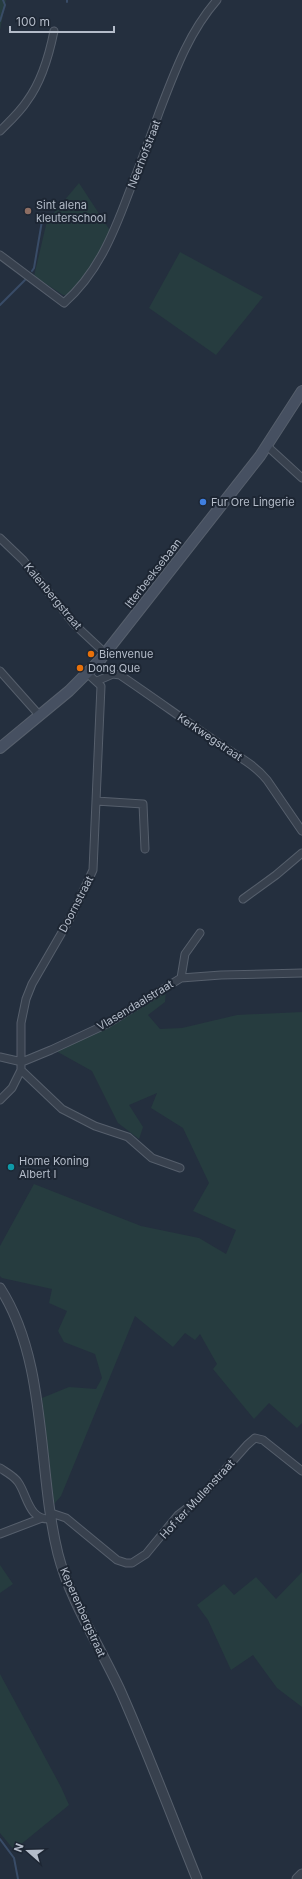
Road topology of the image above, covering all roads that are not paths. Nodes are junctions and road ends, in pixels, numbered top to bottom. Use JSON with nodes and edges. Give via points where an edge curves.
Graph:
{"nodes":[{"id":1,"x":216,"y":0,"type":"edge"},
{"id":2,"x":54,"y":32,"type":"dead end"},
{"id":3,"x":0,"y":131,"type":"edge"},
{"id":4,"x":0,"y":255,"type":"edge"},
{"id":5,"x":302,"y":391,"type":"edge"},
{"id":6,"x":267,"y":446,"type":"junction"},
{"id":7,"x":302,"y":478,"type":"edge"},
{"id":8,"x":0,"y":538,"type":"edge"},
{"id":9,"x":105,"y":653,"type":"junction"},
{"id":10,"x":0,"y":671,"type":"edge"},
{"id":11,"x":88,"y":674,"type":"junction"},
{"id":12,"x":97,"y":681,"type":"junction"},
{"id":13,"x":40,"y":716,"type":"junction"},
{"id":14,"x":0,"y":748,"type":"edge"},
{"id":15,"x":96,"y":801,"type":"junction"},
{"id":16,"x":302,"y":831,"type":"edge"},
{"id":17,"x":145,"y":849,"type":"dead end"},
{"id":18,"x":302,"y":853,"type":"edge"},
{"id":19,"x":243,"y":899,"type":"dead end"},
{"id":20,"x":200,"y":933,"type":"dead end"},
{"id":21,"x":302,"y":973,"type":"edge"},
{"id":22,"x":181,"y":978,"type":"junction"},
{"id":23,"x":0,"y":1058,"type":"edge"},
{"id":24,"x":22,"y":1066,"type":"junction"},
{"id":25,"x":0,"y":1100,"type":"edge"},
{"id":26,"x":180,"y":1168,"type":"dead end"},
{"id":27,"x":0,"y":1288,"type":"edge"},
{"id":28,"x":0,"y":1468,"type":"edge"},
{"id":29,"x":302,"y":1471,"type":"edge"},
{"id":30,"x":51,"y":1516,"type":"junction"},
{"id":31,"x":42,"y":1518,"type":"junction"},
{"id":32,"x":0,"y":1534,"type":"edge"},
{"id":33,"x":302,"y":1874,"type":"edge"},
{"id":34,"x":197,"y":1879,"type":"edge"},
{"id":35,"x":297,"y":1879,"type":"edge"}],
"edges":[{"from":1,"to":4,"type":"street","name":"Neerhofstraat","via":[[197,26],[177,65],[108,244],[96,268],[84,284],[64,303]]},
{"from":2,"to":3,"type":"street","via":[[36,88]]},
{"from":5,"to":6,"type":"main road","name":"Itterbeeksebaan"},
{"from":6,"to":7,"type":"street"},
{"from":6,"to":9,"type":"main road","name":"Itterbeeksebaan"},
{"from":8,"to":9,"type":"street","name":"Kalenbergstraat","via":[[23,560],[74,624]]},
{"from":9,"to":11,"type":"main road","name":"Itterbeeksebaan"},
{"from":10,"to":13,"type":"street"},
{"from":11,"to":12,"type":"street"},
{"from":11,"to":13,"type":"main road","name":"Itterbeeksebaan"},
{"from":12,"to":15,"type":"street","name":"Doornstraat","via":[[101,686]]},
{"from":12,"to":16,"type":"street","name":"Kerkwegstraat","via":[[113,674],[120,675],[248,762],[264,776]]},
{"from":13,"to":14,"type":"main road","name":"Itterbeeksebaan"},
{"from":15,"to":17,"type":"street","via":[[143,804]]},
{"from":15,"to":24,"type":"street","name":"Doornstraat","via":[[93,870],[72,915],[26,999],[21,1023]]},
{"from":18,"to":19,"type":"street"},
{"from":20,"to":22,"type":"street","via":[[185,954]]},
{"from":21,"to":22,"type":"street","name":"Vlasendaalstraat"},
{"from":22,"to":24,"type":"street","name":"Vlasendaalstraat","via":[[107,1024]]},
{"from":23,"to":24,"type":"street"},
{"from":24,"to":25,"type":"street","name":"Doornstraat","via":[[12,1088]]},
{"from":24,"to":26,"type":"street","via":[[62,1109],[95,1126],[128,1137],[152,1158]]},
{"from":27,"to":30,"type":"street","name":"Keperenbergstraat","via":[[22,1332],[30,1361]]},
{"from":28,"to":31,"type":"street","via":[[18,1482],[26,1501],[34,1513]]},
{"from":29,"to":30,"type":"street","name":"Hof ter Mullenstraat","via":[[263,1440],[255,1438],[199,1499],[178,1515],[146,1554],[132,1563],[117,1560],[66,1518]]},
{"from":30,"to":31,"type":"street"},
{"from":30,"to":34,"type":"street","name":"Keperenbergstraat","via":[[58,1554],[68,1581],[120,1692]]},
{"from":31,"to":32,"type":"street"},
{"from":33,"to":35,"type":"street"}]}
